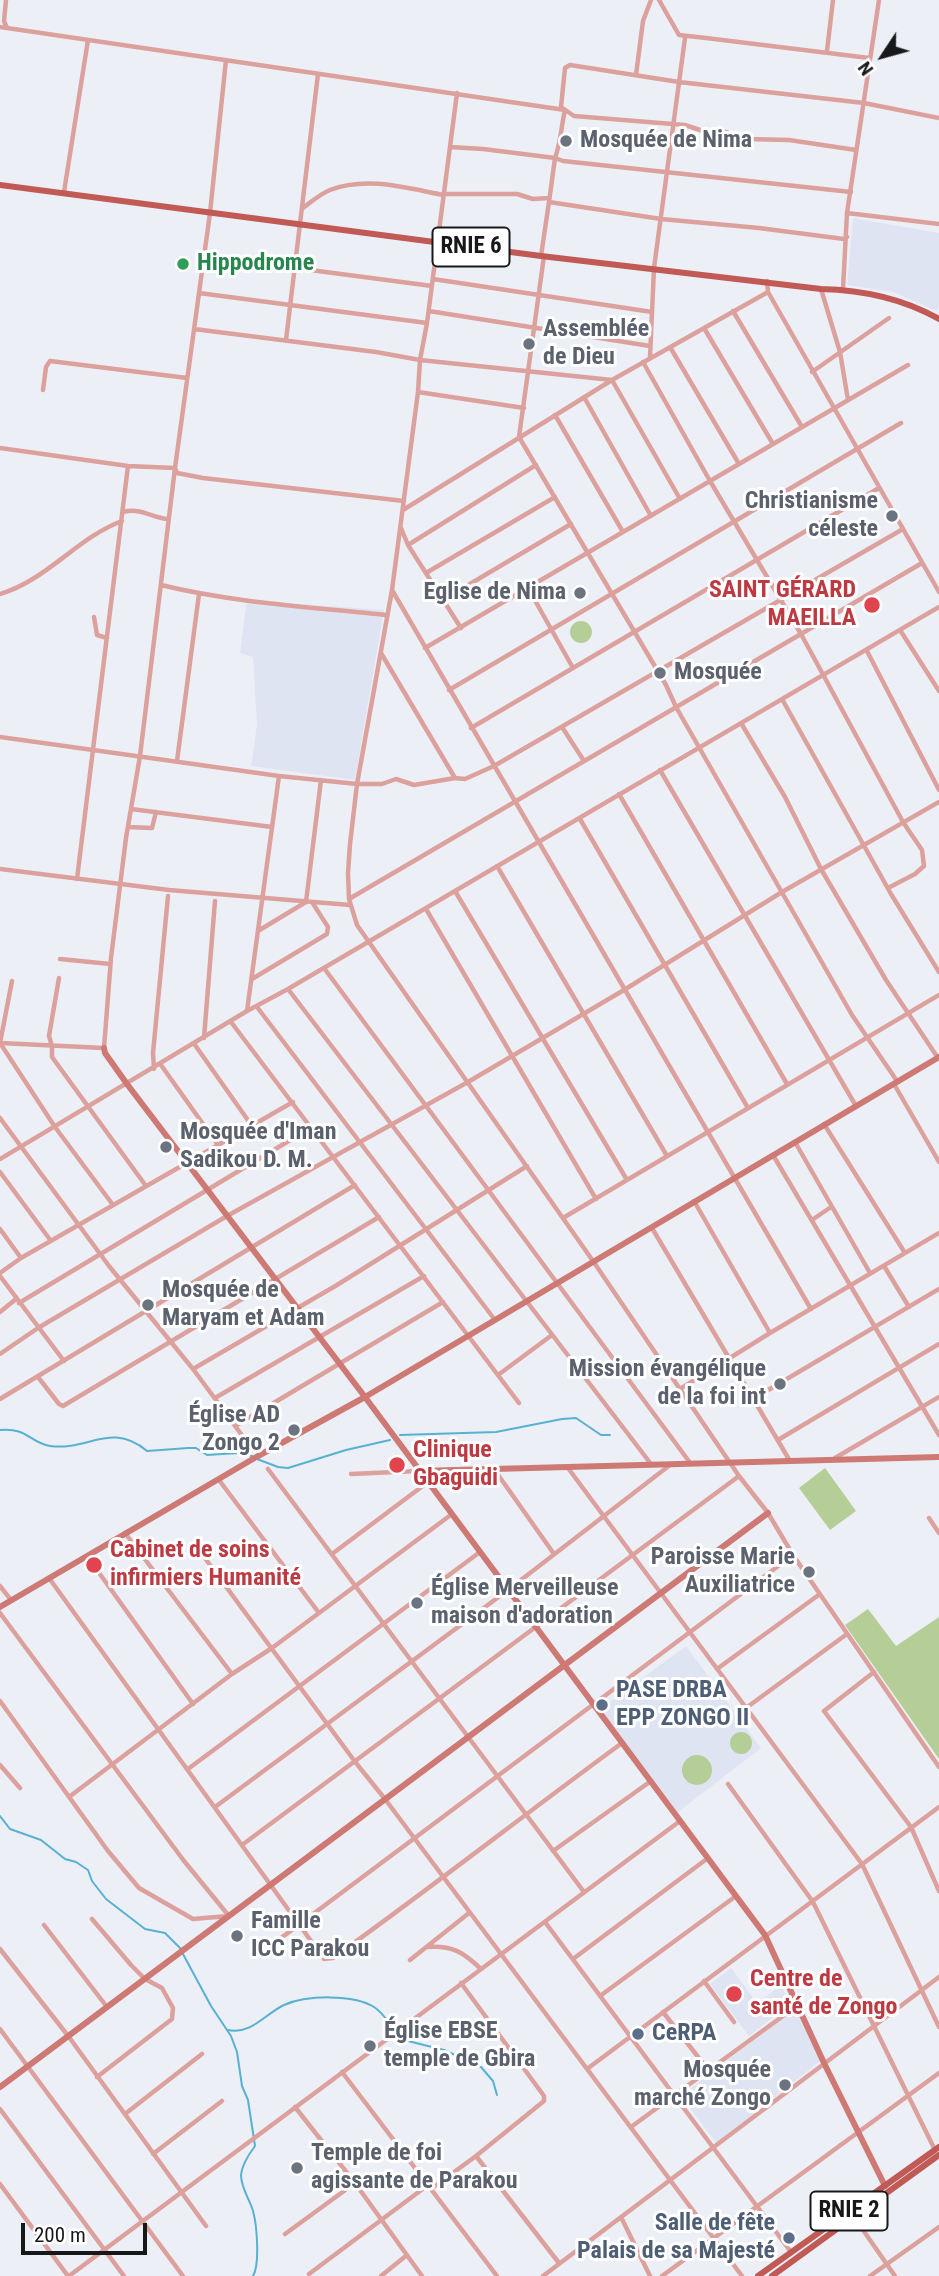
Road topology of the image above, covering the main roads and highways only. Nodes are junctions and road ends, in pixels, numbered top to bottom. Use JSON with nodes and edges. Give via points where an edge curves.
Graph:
{"nodes":[{"id":1,"x":0,"y":186,"type":"edge"},
{"id":2,"x":939,"y":319,"type":"edge"},
{"id":3,"x":938,"y":2150,"type":"edge"},
{"id":4,"x":758,"y":2276,"type":"edge"},
{"id":5,"x":772,"y":2276,"type":"edge"}],
"edges":[{"from":1,"to":2,"type":"main road","number":"RNIE 6","via":[[542,256],[843,289],[890,298]]},
{"from":3,"to":4,"type":"main road","number":"RNIE 2"},
{"from":3,"to":5,"type":"main road","number":"RNIE 2"}]}
